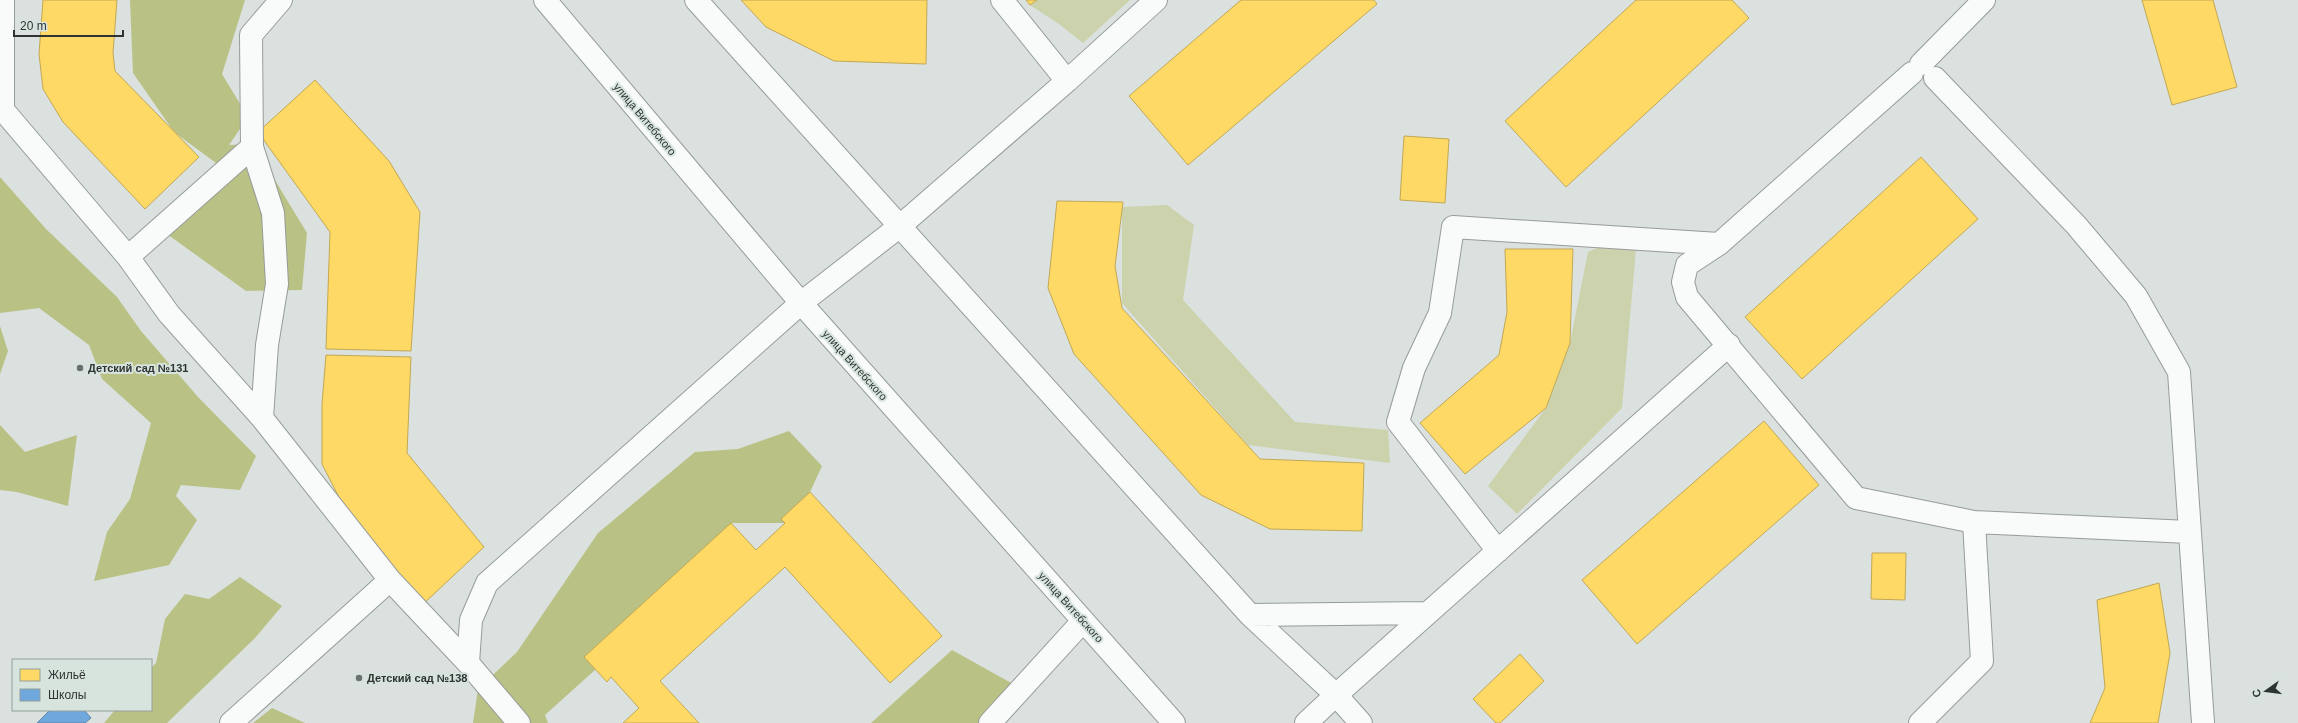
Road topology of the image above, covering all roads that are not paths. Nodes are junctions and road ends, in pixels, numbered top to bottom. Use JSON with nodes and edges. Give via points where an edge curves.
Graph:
{"nodes":[{"id":1,"x":3,"y":0,"type":"edge"},
{"id":2,"x":281,"y":0,"type":"edge"},
{"id":3,"x":545,"y":0,"type":"edge"},
{"id":4,"x":696,"y":0,"type":"edge"},
{"id":5,"x":1002,"y":0,"type":"edge"},
{"id":6,"x":1156,"y":0,"type":"edge"},
{"id":7,"x":1984,"y":0,"type":"edge"},
{"id":8,"x":1923,"y":72,"type":"junction"},
{"id":9,"x":1067,"y":81,"type":"junction"},
{"id":10,"x":252,"y":147,"type":"junction"},
{"id":11,"x":900,"y":226,"type":"junction"},
{"id":12,"x":1719,"y":244,"type":"junction"},
{"id":13,"x":128,"y":257,"type":"junction"},
{"id":14,"x":801,"y":303,"type":"junction"},
{"id":15,"x":1728,"y":345,"type":"junction"},
{"id":16,"x":262,"y":418,"type":"junction"},
{"id":17,"x":1974,"y":522,"type":"junction"},
{"id":18,"x":2189,"y":532,"type":"junction"},
{"id":19,"x":1498,"y":551,"type":"junction"},
{"id":20,"x":390,"y":580,"type":"junction"},
{"id":21,"x":1428,"y":613,"type":"junction"},
{"id":22,"x":1250,"y":615,"type":"junction"},
{"id":23,"x":1083,"y":621,"type":"junction"},
{"id":24,"x":468,"y":663,"type":"junction"},
{"id":25,"x":1336,"y":695,"type":"junction"},
{"id":26,"x":231,"y":723,"type":"edge"},
{"id":27,"x":519,"y":723,"type":"edge"},
{"id":28,"x":990,"y":723,"type":"edge"},
{"id":29,"x":1174,"y":723,"type":"edge"},
{"id":30,"x":1306,"y":723,"type":"edge"},
{"id":31,"x":1361,"y":723,"type":"edge"},
{"id":32,"x":1920,"y":723,"type":"edge"},
{"id":33,"x":2203,"y":723,"type":"edge"}],
"edges":[{"from":1,"to":13,"type":"street","via":[[4,110]]},
{"from":2,"to":10,"type":"street","via":[[251,34]]},
{"from":3,"to":14,"type":"street","name":"улица Витебского"},
{"from":4,"to":11,"type":"street"},
{"from":5,"to":9,"type":"street"},
{"from":6,"to":9,"type":"street"},
{"from":7,"to":8,"type":"street"},
{"from":8,"to":12,"type":"street"},
{"from":8,"to":18,"type":"street","via":[[2076,225],[2131,290],[2175,365],[2179,372]]},
{"from":9,"to":11,"type":"street"},
{"from":10,"to":13,"type":"street"},
{"from":10,"to":16,"type":"street","via":[[273,213],[277,284],[267,345]]},
{"from":11,"to":14,"type":"street"},
{"from":11,"to":22,"type":"street"},
{"from":12,"to":15,"type":"street","via":[[1687,265],[1683,282],[1687,297]]},
{"from":12,"to":19,"type":"street","via":[[1453,226],[1440,313],[1414,368],[1398,422]]},
{"from":13,"to":16,"type":"street","via":[[169,314]]},
{"from":14,"to":23,"type":"street","name":"улица Витебского"},
{"from":14,"to":24,"type":"street","via":[[487,583],[471,620]]},
{"from":15,"to":17,"type":"street","via":[[1856,498]]},
{"from":15,"to":19,"type":"street"},
{"from":16,"to":20,"type":"street"},
{"from":17,"to":18,"type":"street"},
{"from":17,"to":32,"type":"street","via":[[1982,661]]},
{"from":18,"to":33,"type":"street"},
{"from":19,"to":21,"type":"street"},
{"from":20,"to":24,"type":"street"},
{"from":20,"to":26,"type":"street"},
{"from":21,"to":22,"type":"street"},
{"from":21,"to":25,"type":"street"},
{"from":22,"to":25,"type":"street"},
{"from":23,"to":28,"type":"street"},
{"from":23,"to":29,"type":"street","name":"улица Витебского"},
{"from":24,"to":27,"type":"street"},
{"from":25,"to":30,"type":"street"},
{"from":25,"to":31,"type":"street"}]}
